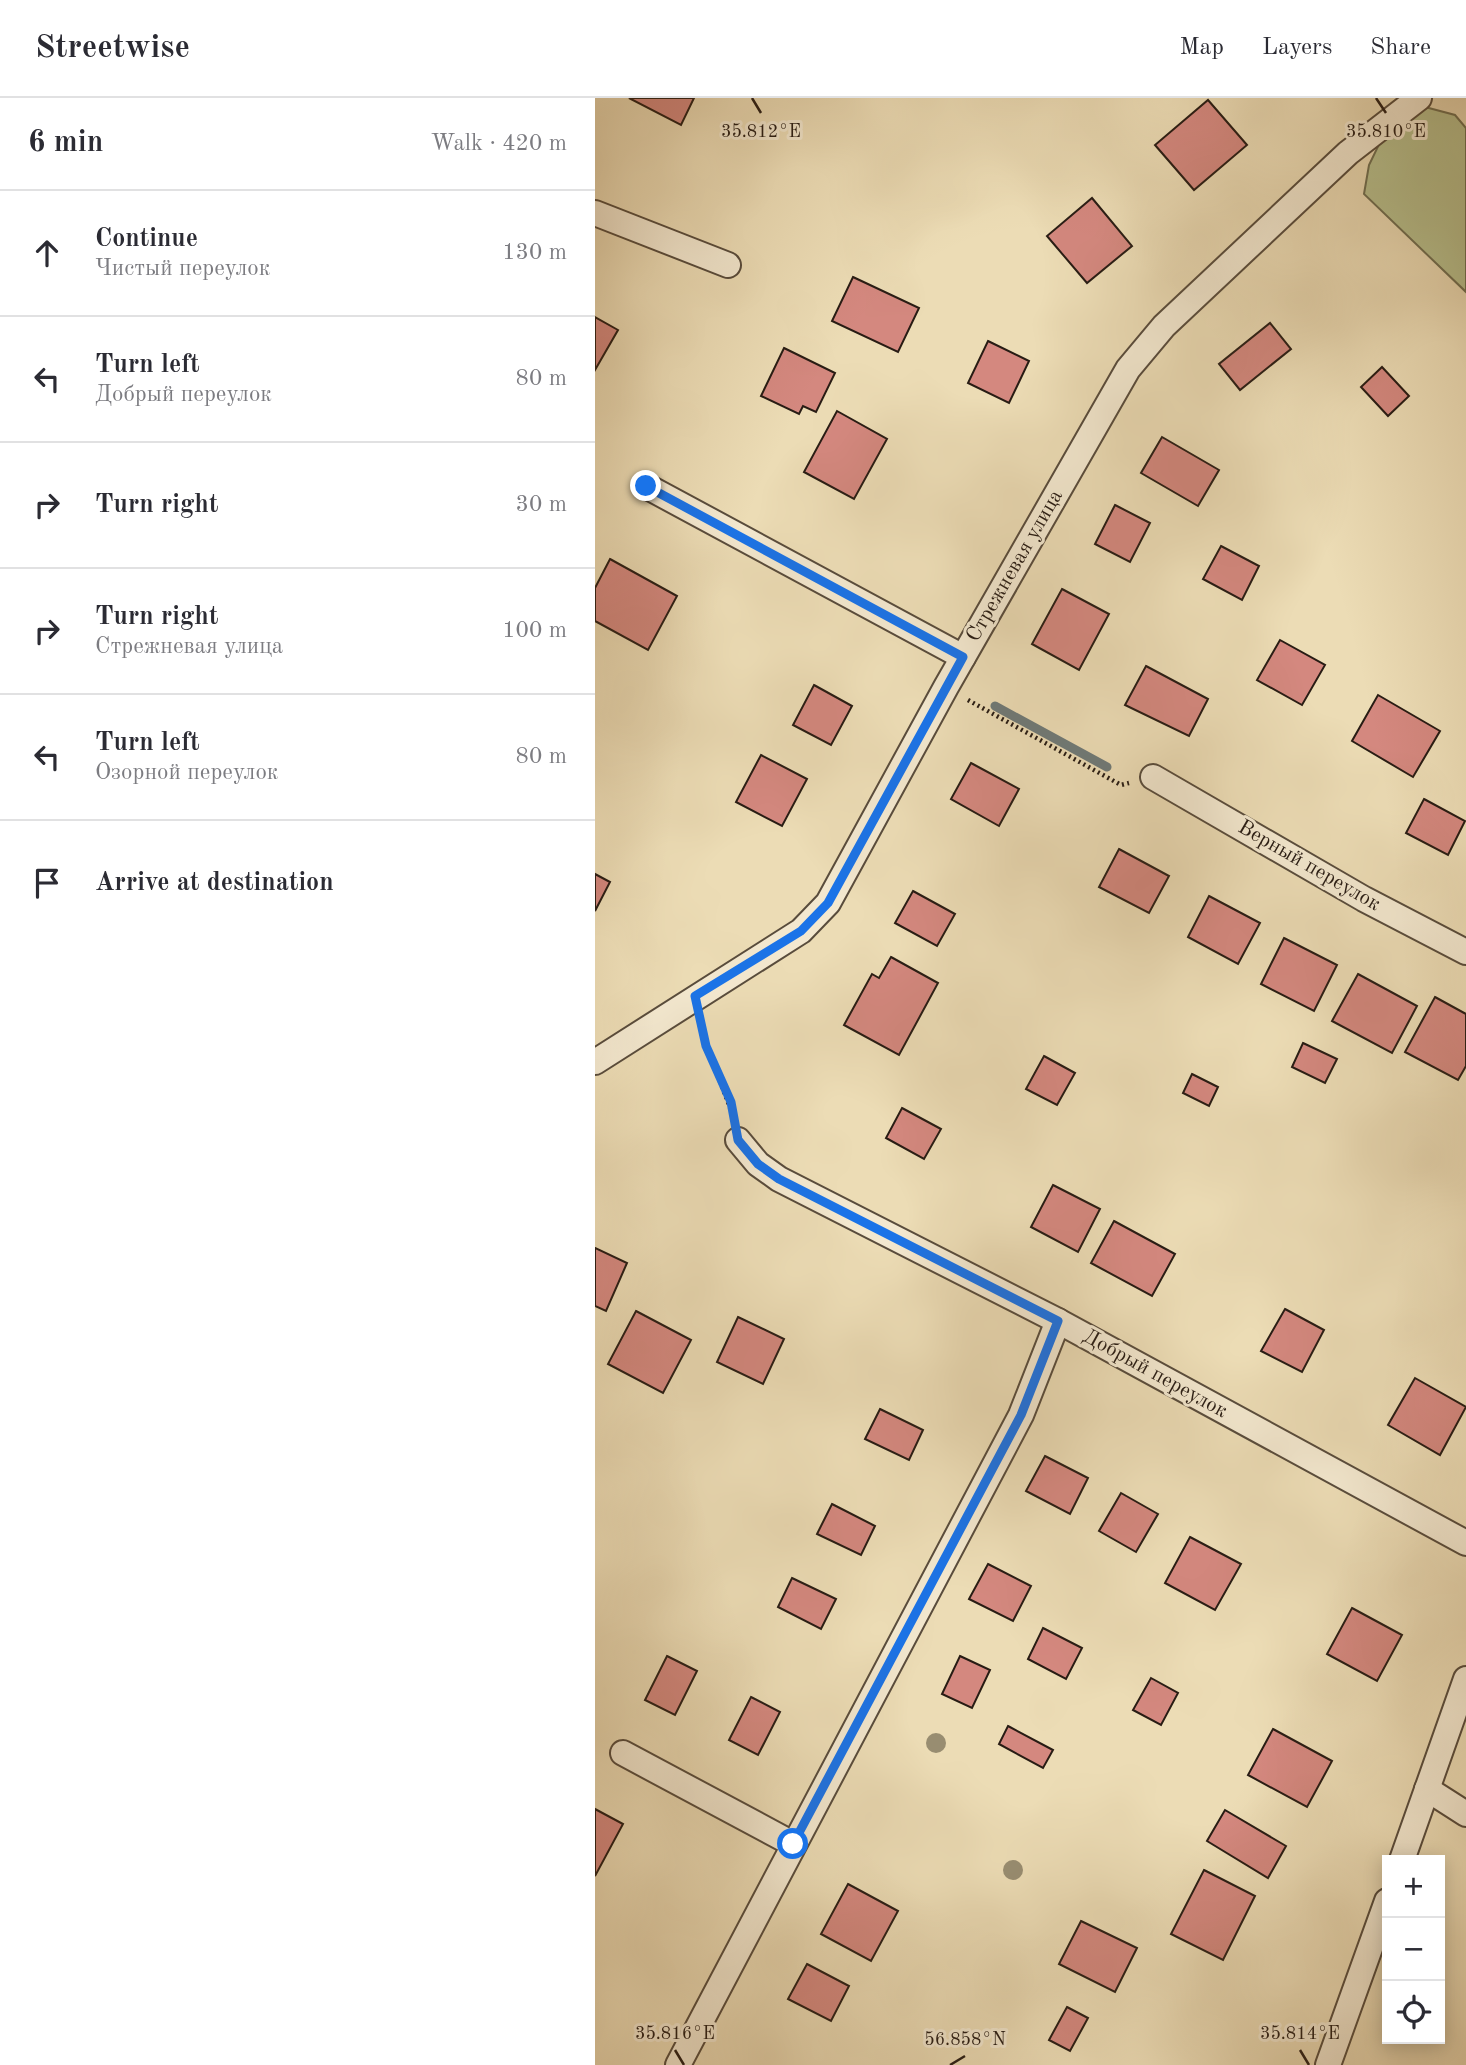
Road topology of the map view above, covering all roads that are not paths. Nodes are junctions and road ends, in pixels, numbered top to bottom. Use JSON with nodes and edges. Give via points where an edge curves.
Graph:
{"nodes":[{"id":1,"x":1406,"y":102,"type":"edge"},
{"id":2,"x":595,"y":213,"type":"edge"},
{"id":3,"x":728,"y":265,"type":"dead end"},
{"id":4,"x":646,"y":486,"type":"dead end"},
{"id":5,"x":963,"y":657,"type":"junction"},
{"id":6,"x":1153,"y":777,"type":"road end"},
{"id":7,"x":1466,"y":952,"type":"edge"},
{"id":8,"x":595,"y":1062,"type":"edge"},
{"id":9,"x":738,"y":1140,"type":"road end"},
{"id":10,"x":1058,"y":1321,"type":"junction"},
{"id":11,"x":1466,"y":1543,"type":"edge"},
{"id":12,"x":1466,"y":1679,"type":"edge"},
{"id":13,"x":622,"y":1753,"type":"dead end"},
{"id":14,"x":1427,"y":1789,"type":"junction"},
{"id":15,"x":1466,"y":1814,"type":"edge"},
{"id":16,"x":793,"y":1844,"type":"junction"},
{"id":17,"x":1404,"y":1855,"type":"edge"},
{"id":18,"x":1382,"y":1915,"type":"edge"},
{"id":19,"x":678,"y":2065,"type":"edge"},
{"id":20,"x":1328,"y":2065,"type":"edge"}],
"edges":[{"from":1,"to":5,"type":"street","name":"Стрежневая улица","via":[[1143,349]]},
{"from":2,"to":3,"type":"street"},
{"from":4,"to":5,"type":"street"},
{"from":5,"to":8,"type":"street","name":"Стрежневая улица","via":[[828,903],[801,931]]},
{"from":6,"to":7,"type":"street","name":"Верный переулок","via":[[1364,899]]},
{"from":9,"to":10,"type":"street","name":"Добрый переулок","via":[[758,1164],[779,1179]]},
{"from":10,"to":11,"type":"street","name":"Добрый переулок"},
{"from":10,"to":16,"type":"street","via":[[1021,1415]]},
{"from":12,"to":14,"type":"street"},
{"from":13,"to":16,"type":"street"},
{"from":14,"to":15,"type":"street"},
{"from":14,"to":17,"type":"street"},
{"from":16,"to":19,"type":"street"},
{"from":18,"to":20,"type":"street"}]}
